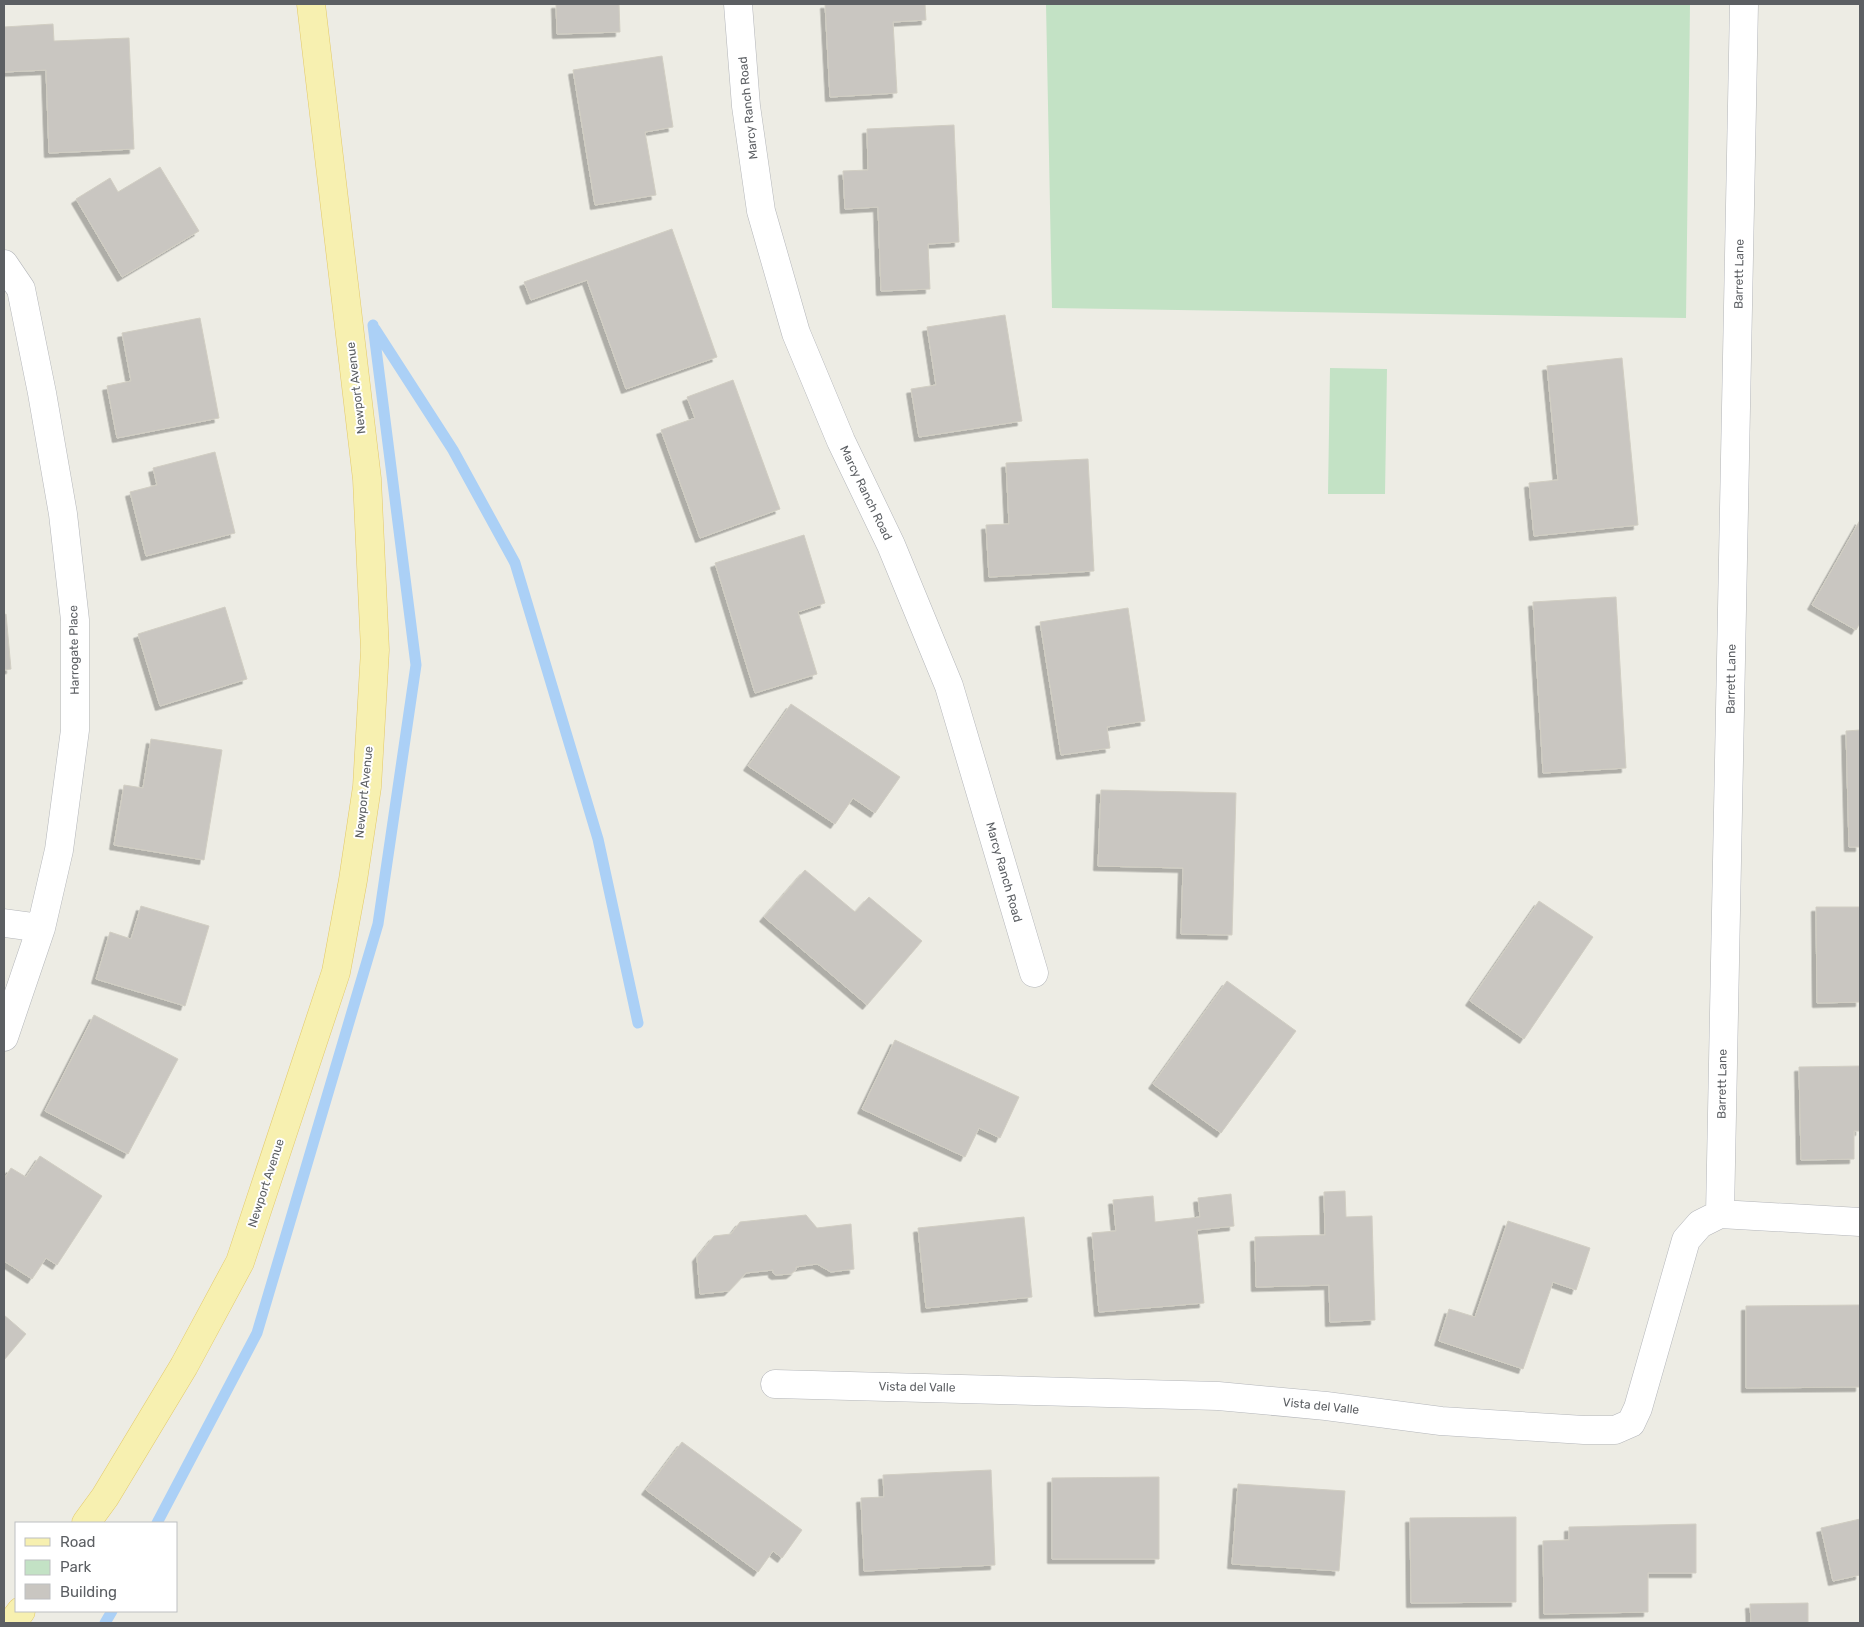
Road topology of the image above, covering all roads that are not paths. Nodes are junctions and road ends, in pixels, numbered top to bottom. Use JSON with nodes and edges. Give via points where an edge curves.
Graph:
{"nodes":[{"id":1,"x":310,"y":4,"type":"edge"},
{"id":2,"x":738,"y":4,"type":"edge"},
{"id":3,"x":1744,"y":4,"type":"edge"},
{"id":4,"x":4,"y":264,"type":"edge"},
{"id":5,"x":4,"y":924,"type":"edge"},
{"id":6,"x":41,"y":928,"type":"junction"},
{"id":7,"x":1034,"y":973,"type":"dead end"},
{"id":8,"x":4,"y":1037,"type":"edge"},
{"id":9,"x":1720,"y":1214,"type":"junction"},
{"id":10,"x":1860,"y":1222,"type":"edge"},
{"id":11,"x":775,"y":1384,"type":"dead end"},
{"id":12,"x":87,"y":1522,"type":"edge"},
{"id":13,"x":20,"y":1612,"type":"edge"},
{"id":14,"x":12,"y":1623,"type":"edge"}],
"edges":[{"from":1,"to":12,"type":"main road","name":"Newport Avenue","via":[[367,479],[375,650],[363,815],[336,972],[240,1262],[184,1366]]},
{"from":2,"to":7,"type":"street","name":"Marcy Ranch Road","via":[[746,106],[761,211],[796,333],[840,441],[891,545],[949,686]]},
{"from":3,"to":9,"type":"street","name":"Barrett Lane"},
{"from":4,"to":6,"type":"street","name":"Harrogate Place","via":[[21,289],[42,393],[63,514],[75,620],[75,730],[59,850]]},
{"from":5,"to":6,"type":"street"},
{"from":6,"to":8,"type":"street","name":"Harrogate Place"},
{"from":9,"to":10,"type":"street"},
{"from":9,"to":11,"type":"street","name":"Vista del Valle","via":[[1700,1224],[1686,1240],[1638,1408],[1631,1423],[1615,1430],[1441,1421],[1218,1396]]},
{"from":13,"to":14,"type":"main road"}]}
